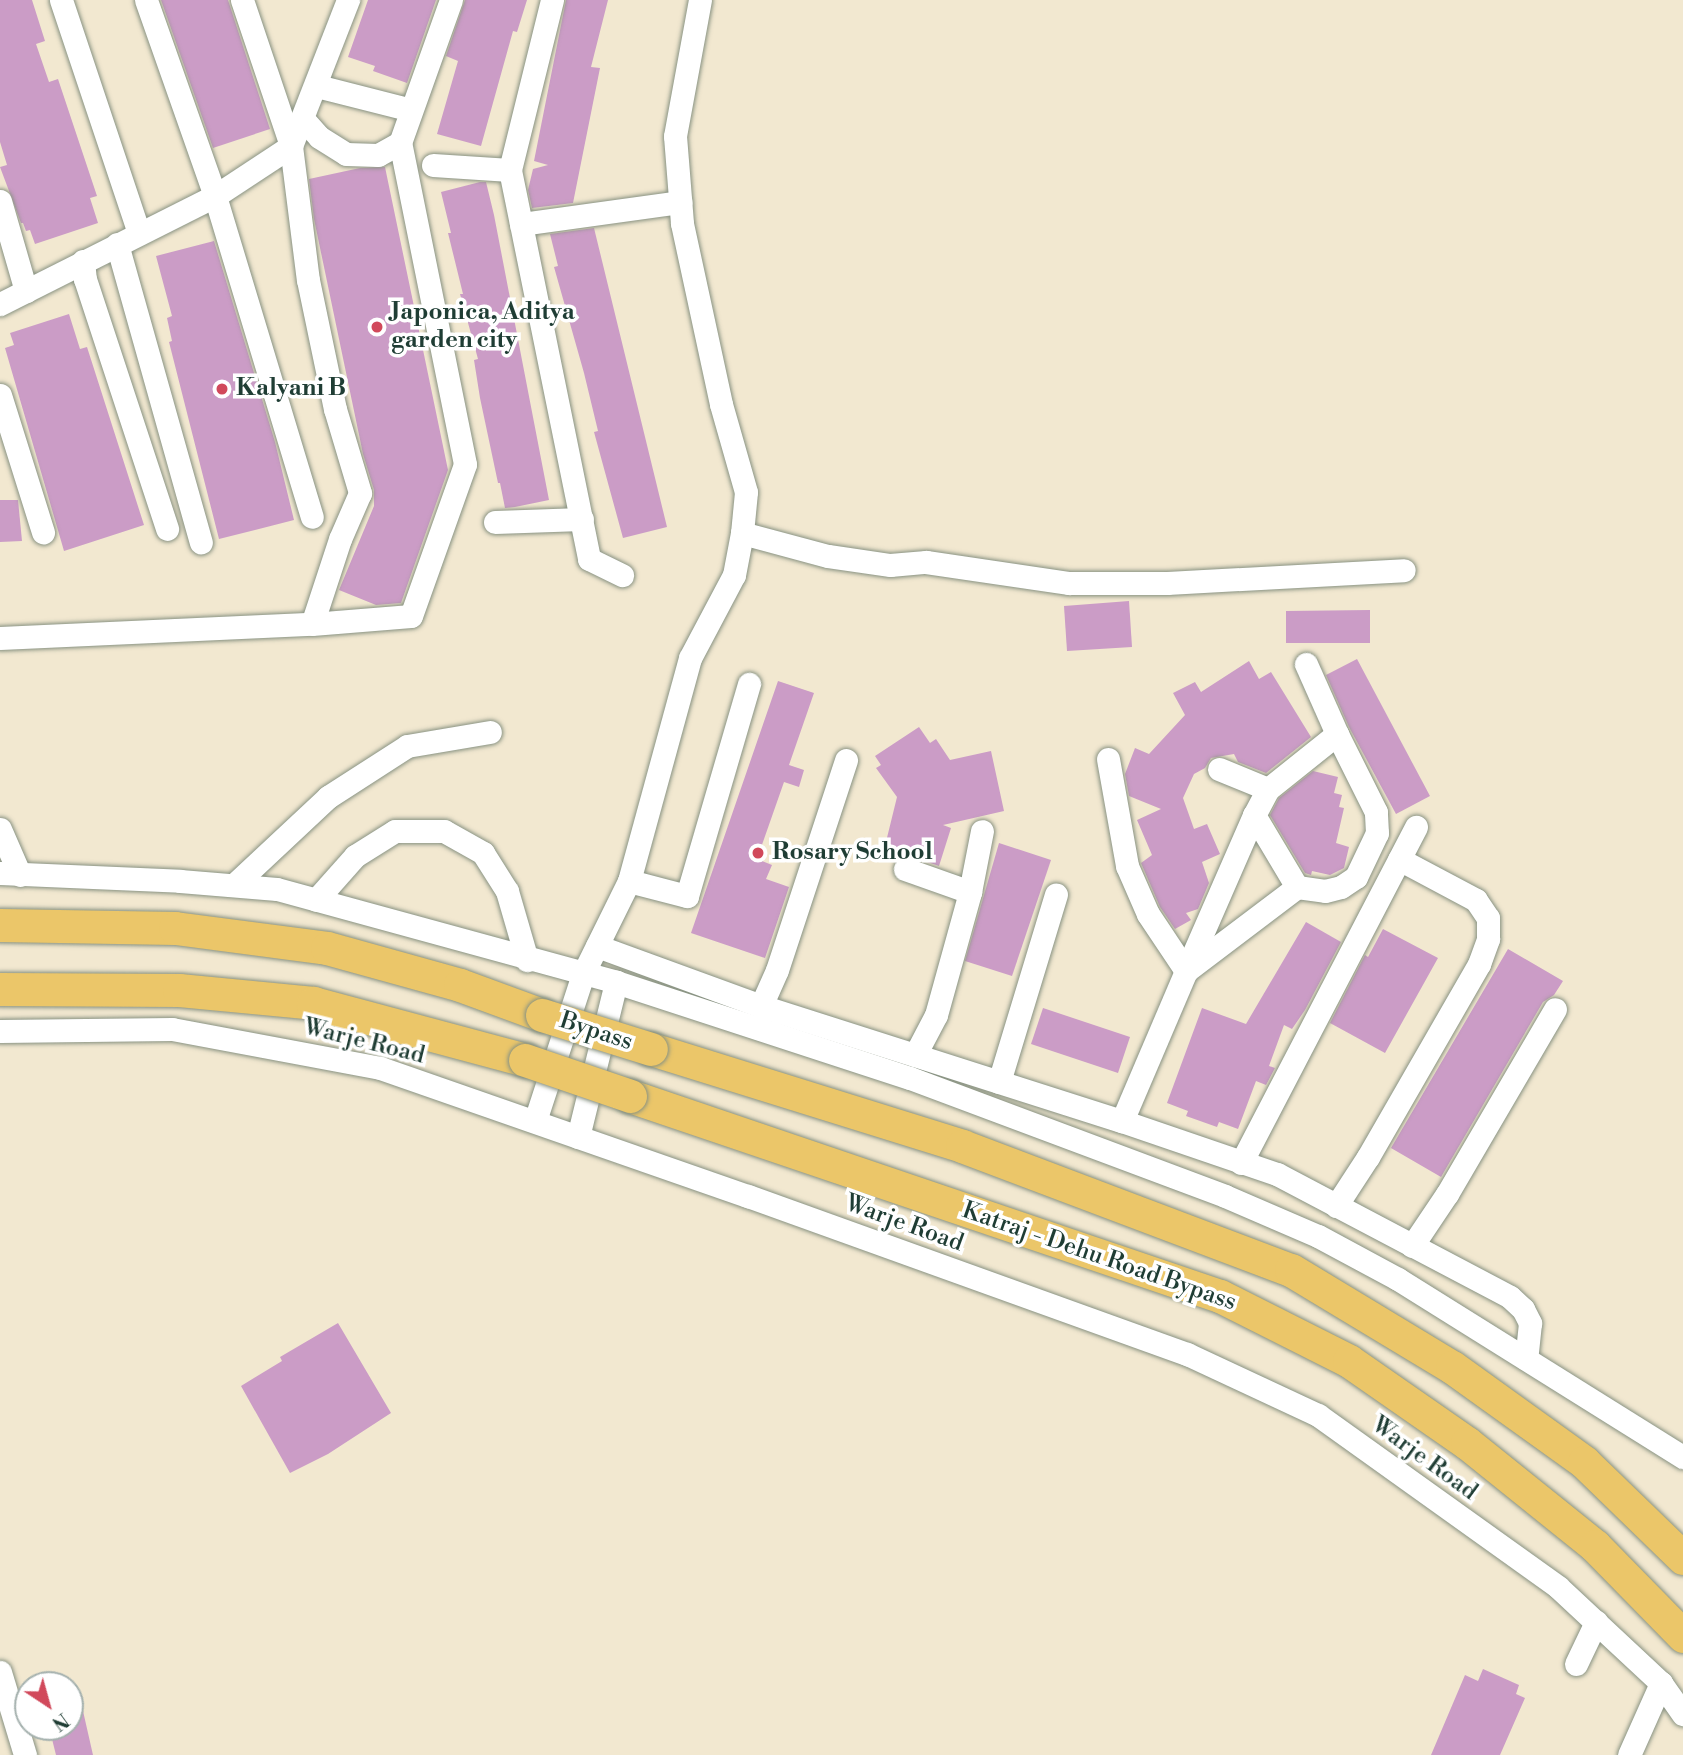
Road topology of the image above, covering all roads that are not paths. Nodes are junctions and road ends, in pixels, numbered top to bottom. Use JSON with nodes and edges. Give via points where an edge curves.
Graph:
{"nodes":[{"id":1,"x":61,"y":0,"type":"edge"},
{"id":2,"x":146,"y":0,"type":"edge"},
{"id":3,"x":242,"y":0,"type":"edge"},
{"id":4,"x":348,"y":0,"type":"edge"},
{"id":5,"x":451,"y":0,"type":"edge"},
{"id":6,"x":552,"y":0,"type":"edge"},
{"id":7,"x":700,"y":0,"type":"edge"},
{"id":8,"x":317,"y":86,"type":"junction"},
{"id":9,"x":411,"y":110,"type":"junction"},
{"id":10,"x":303,"y":119,"type":"junction"},
{"id":11,"x":400,"y":143,"type":"junction"},
{"id":12,"x":291,"y":146,"type":"junction"},
{"id":13,"x":433,"y":165,"type":"dead end"},
{"id":14,"x":510,"y":170,"type":"junction"},
{"id":15,"x":215,"y":196,"type":"junction"},
{"id":16,"x":0,"y":201,"type":"edge"},
{"id":17,"x":680,"y":202,"type":"junction"},
{"id":18,"x":521,"y":224,"type":"junction"},
{"id":19,"x":139,"y":233,"type":"junction"},
{"id":20,"x":117,"y":244,"type":"junction"},
{"id":21,"x":83,"y":261,"type":"junction"},
{"id":22,"x":26,"y":290,"type":"junction"},
{"id":23,"x":0,"y":304,"type":"edge"},
{"id":24,"x":0,"y":395,"type":"edge"},
{"id":25,"x":312,"y":517,"type":"dead end"},
{"id":26,"x":582,"y":519,"type":"junction"},
{"id":27,"x":495,"y":522,"type":"dead end"},
{"id":28,"x":166,"y":529,"type":"dead end"},
{"id":29,"x":43,"y":532,"type":"dead end"},
{"id":30,"x":742,"y":533,"type":"junction"},
{"id":31,"x":201,"y":542,"type":"dead end"},
{"id":32,"x":1404,"y":570,"type":"dead end"},
{"id":33,"x":622,"y":575,"type":"dead end"},
{"id":34,"x":312,"y":624,"type":"junction"},
{"id":35,"x":0,"y":638,"type":"edge"},
{"id":36,"x":1306,"y":664,"type":"dead end"},
{"id":37,"x":749,"y":684,"type":"dead end"},
{"id":38,"x":490,"y":732,"type":"dead end"},
{"id":39,"x":1337,"y":734,"type":"junction"},
{"id":40,"x":1108,"y":759,"type":"dead end"},
{"id":41,"x":846,"y":760,"type":"dead end"},
{"id":42,"x":1219,"y":769,"type":"dead end"},
{"id":43,"x":1268,"y":789,"type":"junction"},
{"id":44,"x":1254,"y":815,"type":"junction"},
{"id":45,"x":1416,"y":827,"type":"dead end"},
{"id":46,"x":0,"y":829,"type":"edge"},
{"id":47,"x":982,"y":831,"type":"dead end"},
{"id":48,"x":1399,"y":859,"type":"junction"},
{"id":49,"x":905,"y":869,"type":"dead end"},
{"id":50,"x":10,"y":874,"type":"edge"},
{"id":51,"x":629,"y":881,"type":"junction"},
{"id":52,"x":234,"y":885,"type":"junction"},
{"id":53,"x":1297,"y":887,"type":"junction"},
{"id":54,"x":970,"y":892,"type":"junction"},
{"id":55,"x":1056,"y":894,"type":"dead end"},
{"id":56,"x":316,"y":900,"type":"junction"},
{"id":57,"x":0,"y":925,"type":"edge"},
{"id":58,"x":597,"y":946,"type":"junction"},
{"id":59,"x":527,"y":960,"type":"junction"},
{"id":60,"x":1186,"y":971,"type":"junction"},
{"id":61,"x":583,"y":974,"type":"junction"},
{"id":62,"x":616,"y":982,"type":"junction"},
{"id":63,"x":0,"y":989,"type":"edge"},
{"id":64,"x":761,"y":1006,"type":"junction"},
{"id":65,"x":1555,"y":1009,"type":"dead end"},
{"id":66,"x":0,"y":1031,"type":"edge"},
{"id":67,"x":915,"y":1055,"type":"junction"},
{"id":68,"x":999,"y":1082,"type":"junction"},
{"id":69,"x":630,"y":1096,"type":"joint"},
{"id":70,"x":535,"y":1121,"type":"junction"},
{"id":71,"x":1122,"y":1121,"type":"junction"},
{"id":72,"x":578,"y":1137,"type":"junction"},
{"id":73,"x":1241,"y":1163,"type":"junction"},
{"id":74,"x":1336,"y":1206,"type":"junction"},
{"id":75,"x":1412,"y":1246,"type":"junction"},
{"id":76,"x":1526,"y":1359,"type":"junction"},
{"id":77,"x":1683,"y":1457,"type":"edge"},
{"id":78,"x":1683,"y":1558,"type":"edge"},
{"id":79,"x":1595,"y":1622,"type":"junction"},
{"id":80,"x":1683,"y":1636,"type":"edge"},
{"id":81,"x":1576,"y":1664,"type":"dead end"},
{"id":82,"x":0,"y":1672,"type":"edge"},
{"id":83,"x":1661,"y":1683,"type":"junction"},
{"id":84,"x":1683,"y":1714,"type":"edge"},
{"id":85,"x":25,"y":1755,"type":"edge"},
{"id":86,"x":1629,"y":1755,"type":"edge"}],
"edges":[{"from":1,"to":19,"type":"street"},
{"from":2,"to":15,"type":"street"},
{"from":3,"to":12,"type":"street"},
{"from":4,"to":8,"type":"street"},
{"from":5,"to":9,"type":"street"},
{"from":6,"to":14,"type":"street"},
{"from":7,"to":17,"type":"street","via":[[675,136]]},
{"from":8,"to":9,"type":"street"},
{"from":8,"to":10,"type":"street"},
{"from":9,"to":11,"type":"street"},
{"from":10,"to":11,"type":"street","via":[[346,154],[378,155]]},
{"from":10,"to":12,"type":"street"},
{"from":11,"to":34,"type":"street","via":[[465,464],[411,616]]},
{"from":12,"to":15,"type":"street"},
{"from":12,"to":34,"type":"street","via":[[308,280],[335,409],[360,493]]},
{"from":13,"to":14,"type":"street"},
{"from":14,"to":18,"type":"street"},
{"from":15,"to":19,"type":"street"},
{"from":15,"to":25,"type":"street"},
{"from":16,"to":22,"type":"street"},
{"from":17,"to":18,"type":"street"},
{"from":17,"to":30,"type":"street","via":[[721,404],[746,492]]},
{"from":18,"to":26,"type":"street"},
{"from":19,"to":20,"type":"street"},
{"from":20,"to":21,"type":"street"},
{"from":20,"to":31,"type":"street"},
{"from":21,"to":22,"type":"street"},
{"from":21,"to":28,"type":"street"},
{"from":22,"to":23,"type":"street"},
{"from":24,"to":29,"type":"street"},
{"from":26,"to":27,"type":"street"},
{"from":26,"to":33,"type":"street","via":[[589,559]]},
{"from":30,"to":32,"type":"street","via":[[877,564],[926,562],[1069,583],[1167,583]]},
{"from":30,"to":51,"type":"street","via":[[734,575],[690,658]]},
{"from":34,"to":35,"type":"street"},
{"from":36,"to":39,"type":"street"},
{"from":37,"to":51,"type":"street","via":[[687,896]]},
{"from":38,"to":52,"type":"street","via":[[407,746],[328,797]]},
{"from":39,"to":43,"type":"street"},
{"from":39,"to":53,"type":"street","via":[[1376,812],[1377,833],[1356,877],[1325,891]]},
{"from":40,"to":60,"type":"street","via":[[1127,866],[1148,914]]},
{"from":41,"to":64,"type":"street"},
{"from":42,"to":43,"type":"street"},
{"from":43,"to":44,"type":"street"},
{"from":44,"to":53,"type":"street"},
{"from":44,"to":60,"type":"street"},
{"from":45,"to":48,"type":"street"},
{"from":46,"to":50,"type":"street"},
{"from":47,"to":54,"type":"street"},
{"from":48,"to":73,"type":"street"},
{"from":48,"to":74,"type":"street","via":[[1476,900],[1488,918],[1488,939],[1473,976]]},
{"from":49,"to":54,"type":"street"},
{"from":50,"to":52,"type":"street"},
{"from":51,"to":58,"type":"street"},
{"from":52,"to":56,"type":"street","via":[[277,889]]},
{"from":53,"to":60,"type":"street"},
{"from":54,"to":67,"type":"street","via":[[936,1015]]},
{"from":55,"to":68,"type":"street"},
{"from":56,"to":59,"type":"street"},
{"from":56,"to":59,"type":"street","via":[[355,856],[395,831],[444,831],[483,853],[507,891]]},
{"from":57,"to":78,"type":"highway","name":"Bypass","bridge":true,"via":[[175,928],[327,948],[460,985],[542,1015],[962,1146],[1292,1270],[1452,1367],[1584,1462]]},
{"from":58,"to":61,"type":"street"},
{"from":58,"to":64,"type":"street"},
{"from":59,"to":61,"type":"street"},
{"from":60,"to":71,"type":"street"},
{"from":61,"to":62,"type":"street"},
{"from":61,"to":70,"type":"street"},
{"from":62,"to":72,"type":"street"},
{"from":62,"to":76,"type":"street","via":[[910,1078],[1225,1196],[1318,1236],[1387,1273]]},
{"from":63,"to":69,"type":"highway","name":"Bypass","bridge":true,"via":[[179,990],[313,1003],[525,1060]]},
{"from":64,"to":67,"type":"street"},
{"from":65,"to":75,"type":"street"},
{"from":66,"to":70,"type":"street","name":"Warje Road","via":[[172,1029],[380,1068]]},
{"from":67,"to":68,"type":"street"},
{"from":68,"to":71,"type":"street"},
{"from":69,"to":80,"type":"highway","name":"Katraj - Dehu Road Bypass","via":[[1220,1296],[1349,1361],[1466,1443],[1595,1546]]},
{"from":70,"to":72,"type":"street","name":"Warje Road"},
{"from":71,"to":73,"type":"street"},
{"from":72,"to":79,"type":"street","name":"Warje Road","via":[[1187,1354],[1318,1415],[1558,1587]]},
{"from":73,"to":74,"type":"street","via":[[1277,1174]]},
{"from":74,"to":75,"type":"street"},
{"from":75,"to":76,"type":"street","via":[[1510,1297],[1523,1309],[1530,1323]]},
{"from":76,"to":77,"type":"street"},
{"from":79,"to":81,"type":"street"},
{"from":79,"to":83,"type":"street","name":"Warje Road"},
{"from":82,"to":85,"type":"street"},
{"from":83,"to":84,"type":"street","name":"Warje Road"},
{"from":83,"to":86,"type":"street"}]}
